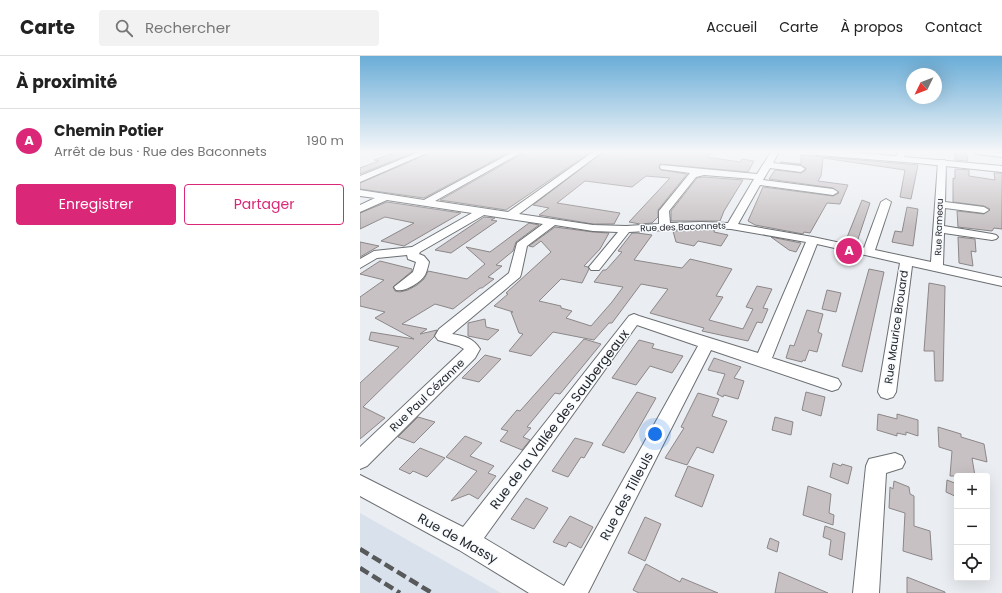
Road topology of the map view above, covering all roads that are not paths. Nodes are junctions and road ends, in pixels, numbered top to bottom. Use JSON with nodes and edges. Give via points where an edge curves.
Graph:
{"nodes":[{"id":1,"x":472,"y":177,"type":"edge"},
{"id":2,"x":563,"y":177,"type":"edge"},
{"id":3,"x":691,"y":177,"type":"edge"},
{"id":4,"x":738,"y":177,"type":"edge"},
{"id":5,"x":760,"y":177,"type":"edge"},
{"id":6,"x":941,"y":177,"type":"edge"},
{"id":7,"x":758,"y":180,"type":"junction"},
{"id":8,"x":833,"y":192,"type":"dead end"},
{"id":9,"x":360,"y":193,"type":"edge"},
{"id":10,"x":385,"y":197,"type":"junction"},
{"id":11,"x":886,"y":202,"type":"dead end"},
{"id":12,"x":425,"y":203,"type":"junction"},
{"id":13,"x":940,"y":204,"type":"junction"},
{"id":14,"x":360,"y":209,"type":"edge"},
{"id":15,"x":984,"y":210,"type":"dead end"},
{"id":16,"x":481,"y":212,"type":"junction"},
{"id":17,"x":509,"y":216,"type":"junction"},
{"id":18,"x":551,"y":223,"type":"junction"},
{"id":19,"x":731,"y":226,"type":"junction"},
{"id":20,"x":665,"y":227,"type":"junction"},
{"id":21,"x":626,"y":229,"type":"junction"},
{"id":22,"x":939,"y":229,"type":"junction"},
{"id":23,"x":992,"y":237,"type":"dead end"},
{"id":24,"x":813,"y":240,"type":"junction"},
{"id":25,"x":415,"y":250,"type":"junction"},
{"id":26,"x":868,"y":252,"type":"junction"},
{"id":27,"x":906,"y":261,"type":"junction"},
{"id":28,"x":360,"y":264,"type":"edge"},
{"id":29,"x":595,"y":267,"type":"dead end"},
{"id":30,"x":937,"y":268,"type":"junction"},
{"id":31,"x":1002,"y":282,"type":"edge"},
{"id":32,"x":401,"y":287,"type":"dead end"},
{"id":33,"x":707,"y":343,"type":"junction"},
{"id":34,"x":763,"y":361,"type":"junction"},
{"id":35,"x":832,"y":384,"type":"dead end"},
{"id":36,"x":887,"y":392,"type":"dead end"},
{"id":37,"x":360,"y":460,"type":"edge"},
{"id":38,"x":895,"y":462,"type":"dead end"},
{"id":39,"x":360,"y":485,"type":"edge"},
{"id":40,"x":467,"y":542,"type":"junction"},
{"id":41,"x":554,"y":593,"type":"edge"},
{"id":42,"x":574,"y":593,"type":"edge"},
{"id":43,"x":866,"y":593,"type":"edge"}],
"edges":[{"from":1,"to":12,"type":"street"},
{"from":2,"to":17,"type":"street"},
{"from":3,"to":20,"type":"street","via":[[664,211]]},
{"from":4,"to":7,"type":"street"},
{"from":5,"to":7,"type":"street"},
{"from":6,"to":13,"type":"street","name":"Rue Rameau"},
{"from":7,"to":8,"type":"street"},
{"from":7,"to":19,"type":"street"},
{"from":9,"to":10,"type":"street","name":"Rue des Baconnets"},
{"from":10,"to":12,"type":"street","name":"Rue des Baconnets"},
{"from":10,"to":14,"type":"street"},
{"from":11,"to":26,"type":"street"},
{"from":12,"to":16,"type":"street","name":"Rue des Baconnets"},
{"from":13,"to":15,"type":"street"},
{"from":13,"to":22,"type":"street","name":"Rue Rameau"},
{"from":16,"to":17,"type":"street","name":"Rue des Baconnets"},
{"from":16,"to":25,"type":"street"},
{"from":17,"to":18,"type":"street","name":"Rue des Baconnets"},
{"from":18,"to":21,"type":"street","name":"Rue des Baconnets"},
{"from":18,"to":37,"type":"street","name":"Rue Paul Cézanne","via":[[521,245],[515,274],[444,333],[443,336],[446,338],[466,342],[471,346],[469,354]]},
{"from":19,"to":20,"type":"street","name":"Rue des Baconnets"},
{"from":19,"to":24,"type":"street","name":"Rue des Baconnets"},
{"from":20,"to":21,"type":"street","name":"Rue des Baconnets"},
{"from":21,"to":29,"type":"street"},
{"from":22,"to":23,"type":"street"},
{"from":22,"to":30,"type":"street","name":"Rue Rameau"},
{"from":24,"to":26,"type":"street","name":"Rue des Baconnets"},
{"from":24,"to":34,"type":"street"},
{"from":25,"to":28,"type":"street","via":[[374,255]]},
{"from":25,"to":32,"type":"street","via":[[412,256],[423,262],[419,274]]},
{"from":26,"to":27,"type":"street","name":"Rue des Baconnets"},
{"from":27,"to":30,"type":"street","name":"Rue des Baconnets"},
{"from":27,"to":36,"type":"street","name":"Rue Maurice Brouard"},
{"from":30,"to":31,"type":"street","name":"Rue des Baconnets"},
{"from":33,"to":34,"type":"street"},
{"from":33,"to":40,"type":"street","name":"Rue de la Vallée des Saubergeaux","via":[[634,319]]},
{"from":33,"to":42,"type":"street","name":"Rue des Tilleuls"},
{"from":34,"to":35,"type":"street"},
{"from":38,"to":43,"type":"street","via":[[876,466]]},
{"from":39,"to":40,"type":"street","name":"Rue de Massy"},
{"from":40,"to":41,"type":"street","name":"Rue de Massy"}]}
